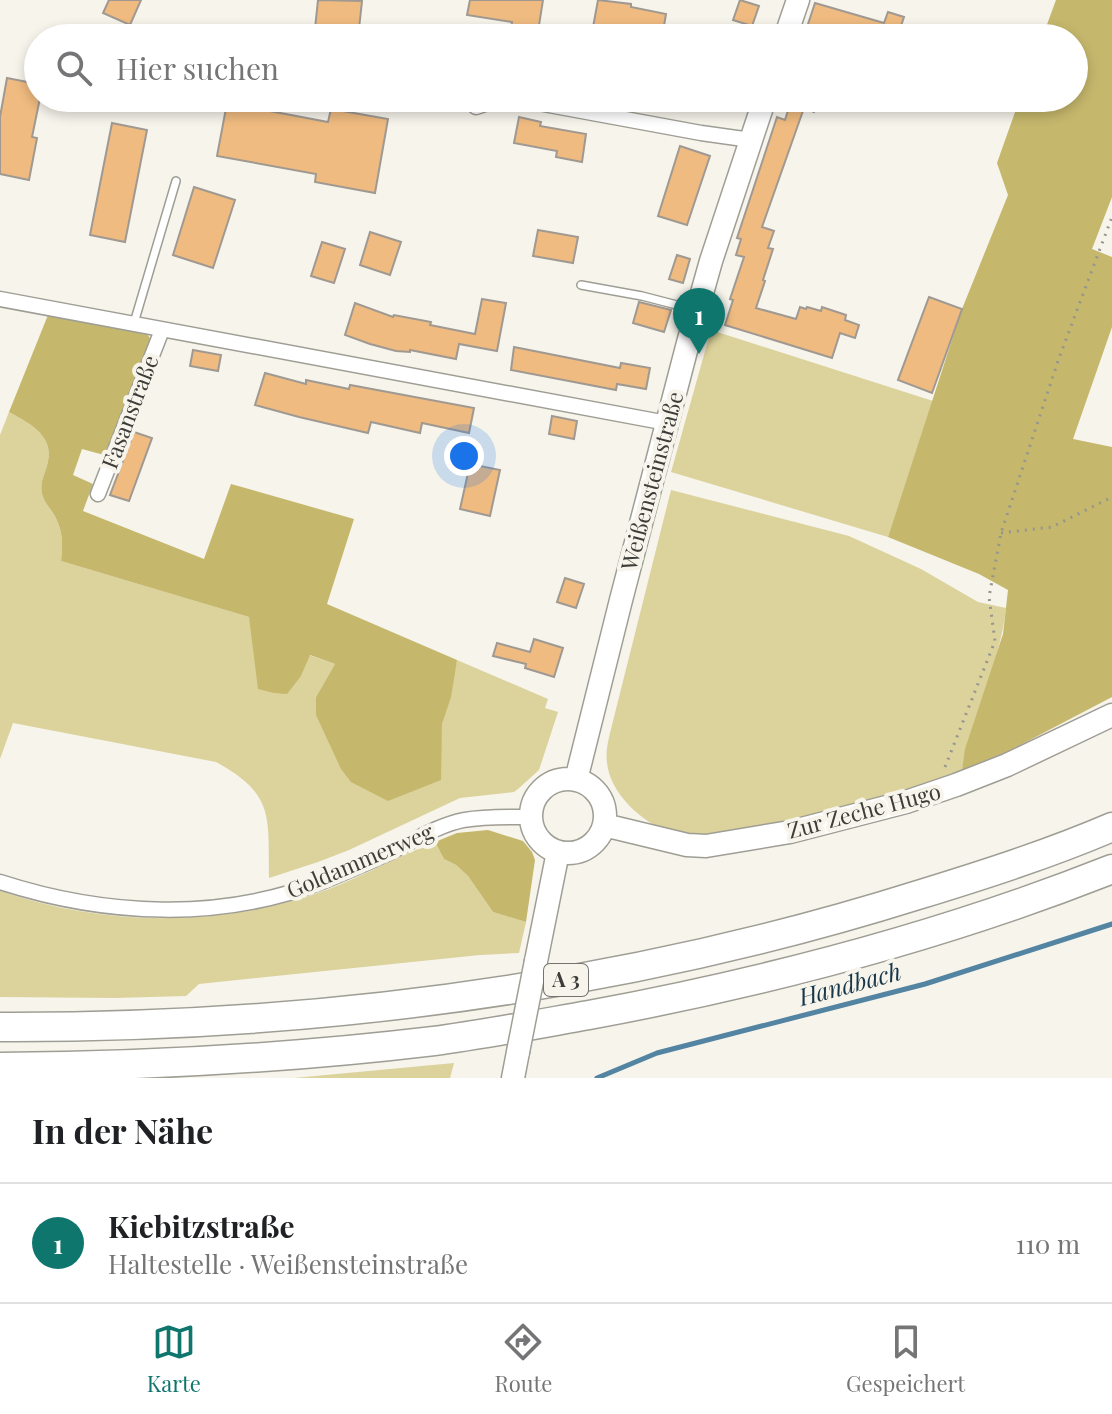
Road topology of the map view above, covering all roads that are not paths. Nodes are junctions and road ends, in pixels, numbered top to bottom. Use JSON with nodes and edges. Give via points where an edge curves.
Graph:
{"nodes":[{"id":1,"x":798,"y":0,"type":"edge"},
{"id":2,"x":790,"y":24,"type":"edge"},
{"id":3,"x":587,"y":112,"type":"edge"},
{"id":4,"x":760,"y":112,"type":"edge"},
{"id":5,"x":751,"y":140,"type":"junction"},
{"id":6,"x":176,"y":181,"type":"dead end"},
{"id":7,"x":581,"y":285,"type":"dead end"},
{"id":8,"x":0,"y":299,"type":"edge"},
{"id":9,"x":697,"y":310,"type":"junction"},
{"id":10,"x":134,"y":323,"type":"junction"},
{"id":11,"x":162,"y":330,"type":"junction"},
{"id":12,"x":667,"y":423,"type":"junction"},
{"id":13,"x":98,"y":494,"type":"dead end"},
{"id":14,"x":1112,"y":715,"type":"edge"},
{"id":15,"x":576,"y":780,"type":"junction"},
{"id":16,"x":531,"y":817,"type":"junction"},
{"id":17,"x":604,"y":825,"type":"junction"},
{"id":18,"x":1112,"y":827,"type":"edge"},
{"id":19,"x":558,"y":852,"type":"junction"},
{"id":20,"x":1112,"y":869,"type":"edge"},
{"id":21,"x":0,"y":882,"type":"edge"},
{"id":22,"x":0,"y":1027,"type":"edge"},
{"id":23,"x":0,"y":1067,"type":"edge"},
{"id":24,"x":513,"y":1078,"type":"edge"}],
"edges":[{"from":1,"to":2,"type":"street"},
{"from":3,"to":5,"type":"street"},
{"from":4,"to":5,"type":"street","name":"Weißensteinstraße"},
{"from":5,"to":9,"type":"street","name":"Weißensteinstraße"},
{"from":6,"to":10,"type":"lane"},
{"from":7,"to":9,"type":"lane"},
{"from":8,"to":10,"type":"street"},
{"from":9,"to":12,"type":"street","name":"Weißensteinstraße"},
{"from":10,"to":11,"type":"street"},
{"from":11,"to":12,"type":"street"},
{"from":11,"to":13,"type":"street","name":"Fasanstraße"},
{"from":12,"to":15,"type":"street","name":"Weißensteinstraße"},
{"from":14,"to":17,"type":"street","name":"Zur Zeche Hugo","via":[[956,785],[790,832],[706,846]]},
{"from":15,"to":16,"type":"street","via":[[544,787]]},
{"from":15,"to":17,"type":"street","via":[[596,792]]},
{"from":16,"to":19,"type":"street","via":[[539,839]]},
{"from":16,"to":21,"type":"street","name":"Goldammerweg","via":[[461,820],[322,882],[231,905],[116,908]]},
{"from":17,"to":19,"type":"street","via":[[581,851]]},
{"from":18,"to":22,"type":"highway","number":"A 3","via":[[868,911],[646,966],[510,990],[326,1012],[185,1023]]},
{"from":19,"to":24,"type":"street","bridge":true},
{"from":20,"to":23,"type":"highway","number":"A 3","via":[[865,952],[651,1004],[436,1040],[332,1051]]}]}
